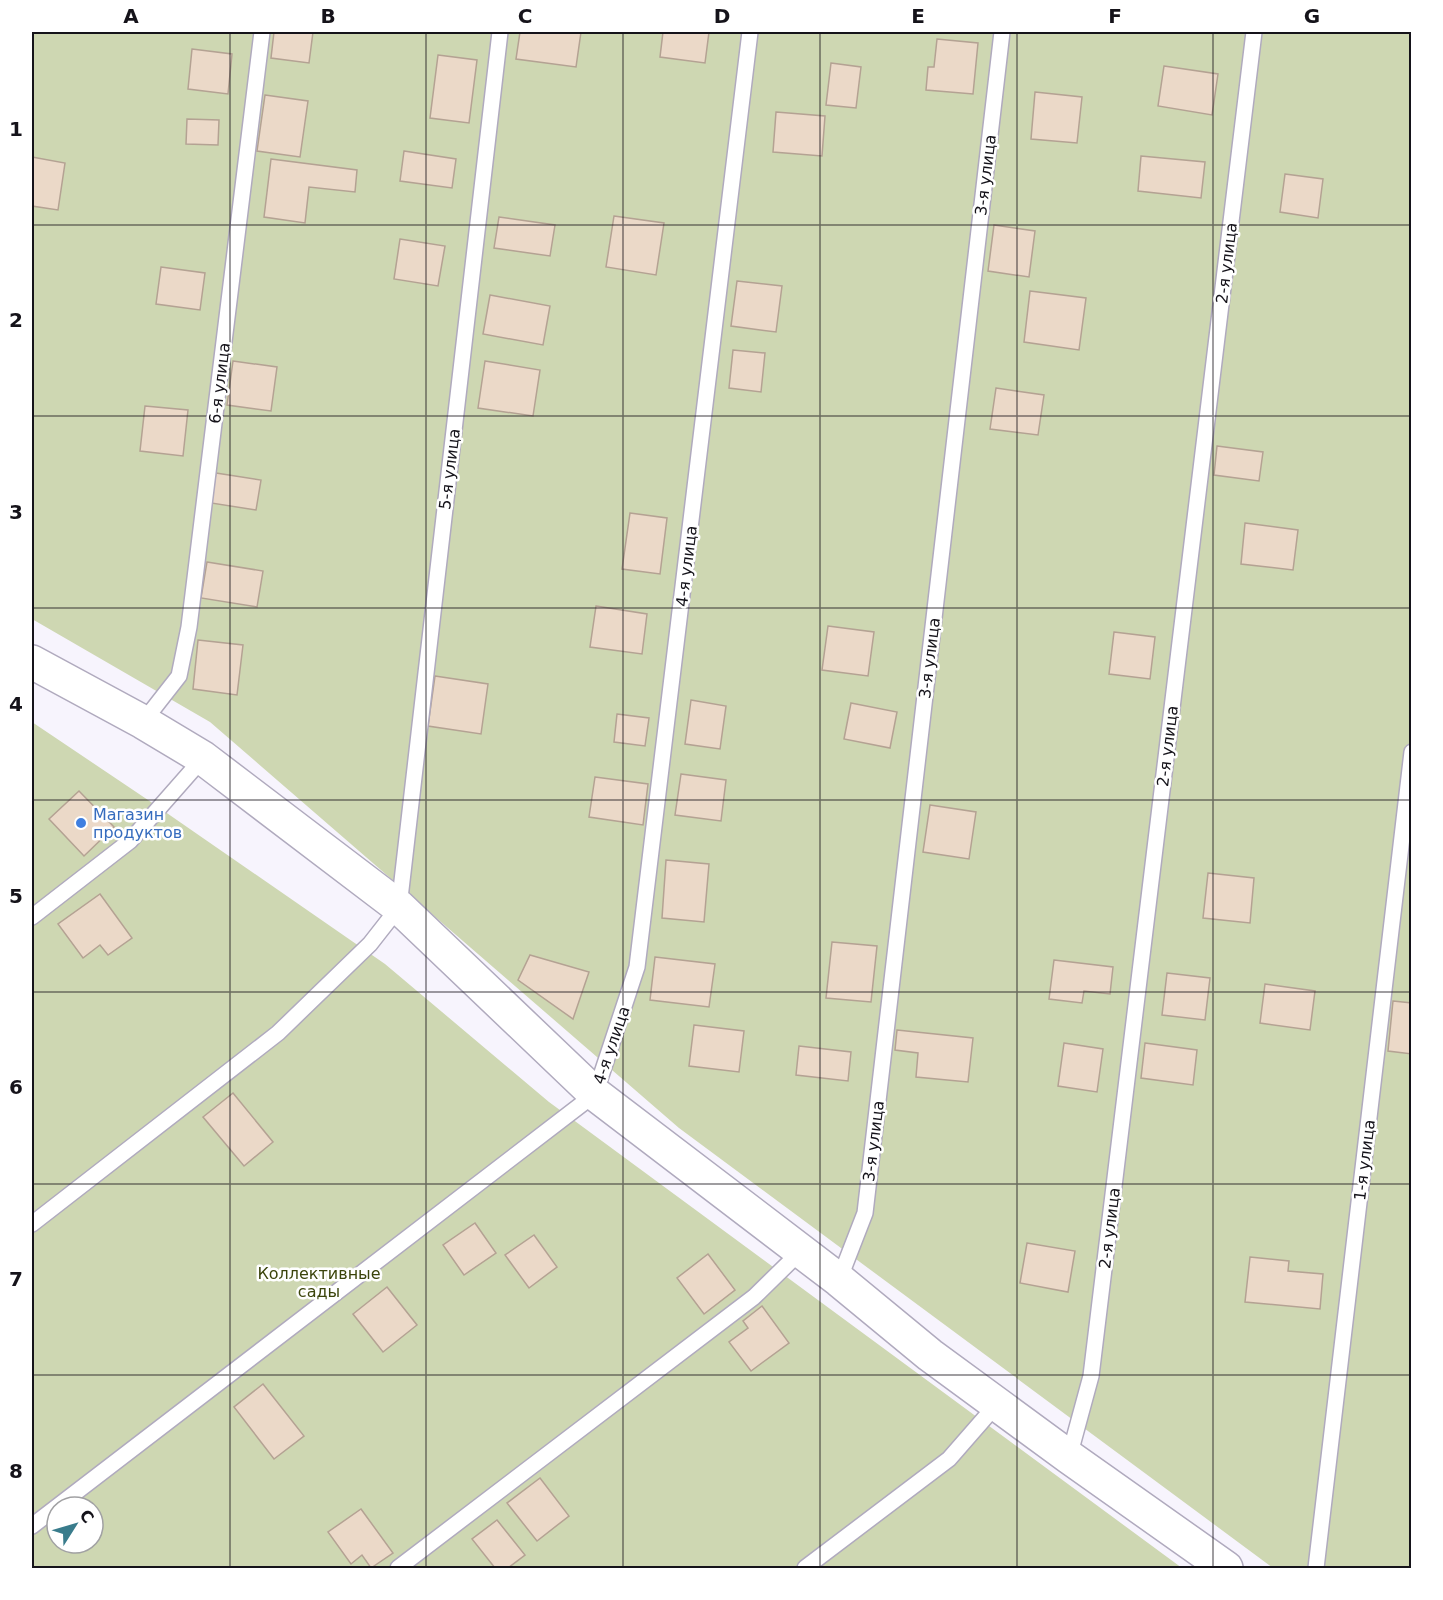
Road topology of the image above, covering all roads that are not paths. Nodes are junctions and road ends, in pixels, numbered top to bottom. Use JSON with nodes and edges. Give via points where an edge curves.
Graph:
{"nodes":[{"id":1,"x":262,"y":32,"type":"edge"},
{"id":2,"x":500,"y":32,"type":"edge"},
{"id":3,"x":750,"y":32,"type":"edge"},
{"id":4,"x":1002,"y":32,"type":"edge"},
{"id":5,"x":1254,"y":32,"type":"edge"},
{"id":6,"x":32,"y":662,"type":"edge"},
{"id":7,"x":143,"y":722,"type":"junction"},
{"id":8,"x":1412,"y":752,"type":"edge"},
{"id":9,"x":204,"y":758,"type":"junction"},
{"id":10,"x":399,"y":907,"type":"junction"},
{"id":11,"x":32,"y":917,"type":"edge"},
{"id":12,"x":595,"y":1094,"type":"junction"},
{"id":13,"x":32,"y":1224,"type":"edge"},
{"id":14,"x":801,"y":1251,"type":"junction"},
{"id":15,"x":839,"y":1280,"type":"junction"},
{"id":16,"x":997,"y":1404,"type":"junction"},
{"id":17,"x":1069,"y":1457,"type":"junction"},
{"id":18,"x":32,"y":1526,"type":"edge"},
{"id":19,"x":1216,"y":1566,"type":"edge"},
{"id":20,"x":398,"y":1569,"type":"edge"},
{"id":21,"x":805,"y":1569,"type":"edge"},
{"id":22,"x":1316,"y":1569,"type":"edge"}],
"edges":[{"from":1,"to":7,"type":"lane","name":"6-я улица","via":[[189,627],[179,676]]},
{"from":2,"to":10,"type":"lane","name":"5-я улица"},
{"from":3,"to":12,"type":"lane","name":"4-я улица","via":[[638,967]]},
{"from":4,"to":15,"type":"lane","name":"3-я улица","via":[[865,1213]]},
{"from":5,"to":17,"type":"lane","name":"2-я улица","via":[[1091,1376]]},
{"from":6,"to":7,"type":"street"},
{"from":7,"to":9,"type":"street"},
{"from":8,"to":22,"type":"lane","name":"1-я улица"},
{"from":9,"to":10,"type":"street"},
{"from":9,"to":11,"type":"lane","via":[[130,841]]},
{"from":10,"to":12,"type":"street"},
{"from":10,"to":13,"type":"lane","via":[[370,944],[278,1033]]},
{"from":12,"to":14,"type":"street"},
{"from":12,"to":18,"type":"lane"},
{"from":14,"to":15,"type":"street"},
{"from":14,"to":20,"type":"lane","via":[[754,1298]]},
{"from":15,"to":16,"type":"street"},
{"from":16,"to":17,"type":"street"},
{"from":16,"to":21,"type":"lane","via":[[949,1459]]},
{"from":17,"to":19,"type":"street"}]}
